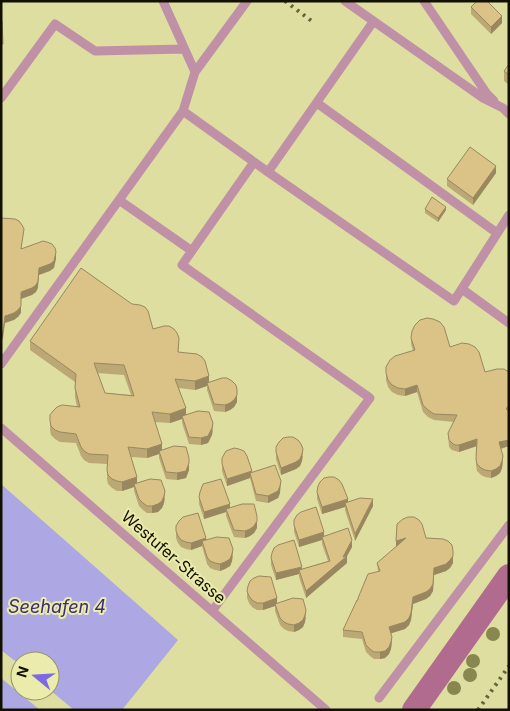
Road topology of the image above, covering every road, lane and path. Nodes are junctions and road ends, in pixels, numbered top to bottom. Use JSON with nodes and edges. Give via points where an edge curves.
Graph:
{"nodes":[{"id":1,"x":163,"y":1,"type":"edge"},
{"id":2,"x":247,"y":1,"type":"edge"},
{"id":3,"x":345,"y":1,"type":"edge"},
{"id":4,"x":424,"y":1,"type":"edge"},
{"id":5,"x":373,"y":22,"type":"junction"},
{"id":6,"x":184,"y":49,"type":"junction"},
{"id":7,"x":195,"y":72,"type":"junction"},
{"id":8,"x":1,"y":98,"type":"edge"},
{"id":9,"x":316,"y":103,"type":"junction"},
{"id":10,"x":183,"y":111,"type":"junction"},
{"id":11,"x":506,"y":111,"type":"edge"},
{"id":12,"x":254,"y":162,"type":"junction"},
{"id":13,"x":268,"y":172,"type":"junction"},
{"id":14,"x":119,"y":200,"type":"junction"},
{"id":15,"x":509,"y":215,"type":"edge"},
{"id":16,"x":497,"y":233,"type":"junction"},
{"id":17,"x":192,"y":251,"type":"junction"},
{"id":18,"x":462,"y":289,"type":"junction"},
{"id":19,"x":509,"y":323,"type":"edge"},
{"id":20,"x":1,"y":364,"type":"edge"},
{"id":21,"x":1,"y":428,"type":"edge"},
{"id":22,"x":509,"y":525,"type":"edge"},
{"id":23,"x":509,"y":576,"type":"edge"},
{"id":24,"x":212,"y":611,"type":"junction"},
{"id":25,"x":379,"y":698,"type":"dead end"},
{"id":26,"x":326,"y":710,"type":"edge"},
{"id":27,"x":414,"y":710,"type":"edge"}],
"edges":[{"from":1,"to":6,"type":"lane"},
{"from":2,"to":7,"type":"lane"},
{"from":3,"to":5,"type":"lane"},
{"from":4,"to":11,"type":"lane","via":[[487,94]]},
{"from":5,"to":9,"type":"lane"},
{"from":5,"to":11,"type":"lane"},
{"from":6,"to":7,"type":"lane"},
{"from":6,"to":8,"type":"lane","via":[[94,51],[55,24]]},
{"from":7,"to":10,"type":"lane"},
{"from":9,"to":13,"type":"lane"},
{"from":9,"to":16,"type":"lane"},
{"from":10,"to":12,"type":"lane"},
{"from":10,"to":14,"type":"lane"},
{"from":12,"to":13,"type":"lane"},
{"from":12,"to":17,"type":"lane"},
{"from":13,"to":18,"type":"lane","via":[[454,301]]},
{"from":14,"to":17,"type":"lane"},
{"from":14,"to":20,"type":"lane"},
{"from":15,"to":16,"type":"lane"},
{"from":16,"to":18,"type":"lane"},
{"from":17,"to":24,"type":"lane","via":[[182,266],[370,398]]},
{"from":18,"to":19,"type":"lane"},
{"from":21,"to":24,"type":"lane","name":"Westufer-Strasse"},
{"from":22,"to":25,"type":"lane"},
{"from":23,"to":27,"type":"main road"},
{"from":24,"to":26,"type":"lane","name":"Westufer-Strasse"}]}
